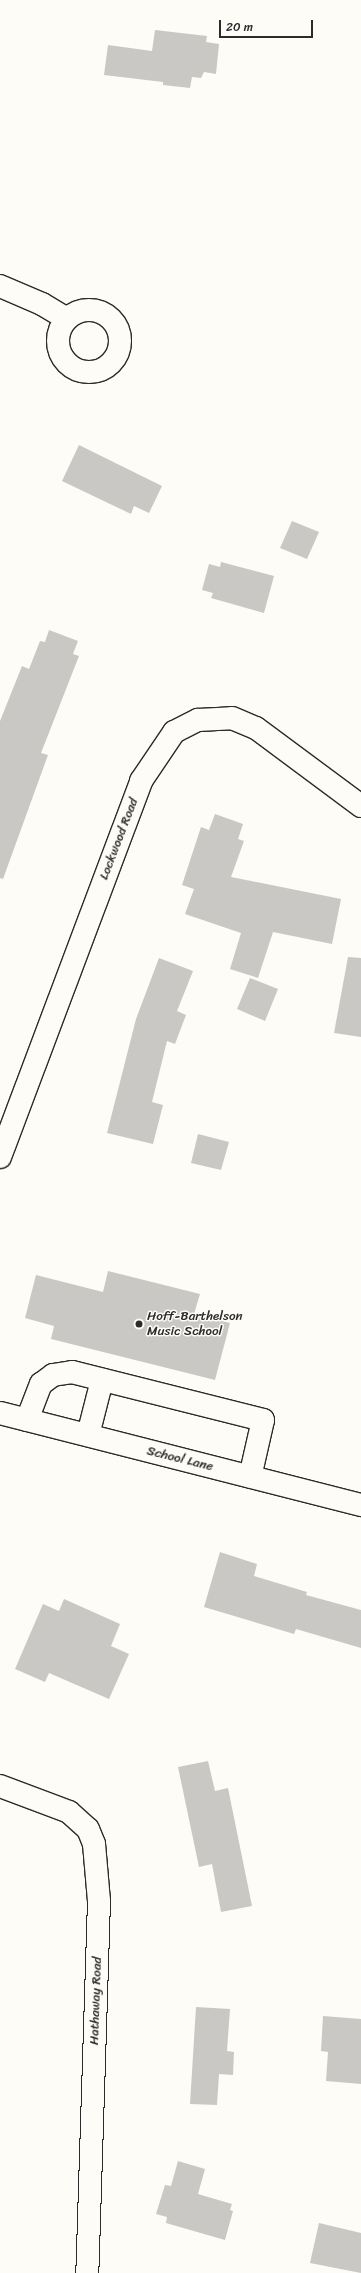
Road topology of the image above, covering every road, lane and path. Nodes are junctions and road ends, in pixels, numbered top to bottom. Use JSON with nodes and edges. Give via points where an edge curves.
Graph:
{"nodes":[{"id":1,"x":0,"y":286,"type":"edge"},
{"id":2,"x":67,"y":319,"type":"dead end"},
{"id":3,"x":361,"y":806,"type":"edge"},
{"id":4,"x":0,"y":1157,"type":"edge"},
{"id":5,"x":102,"y":1380,"type":"junction"},
{"id":6,"x":0,"y":1413,"type":"edge"},
{"id":7,"x":27,"y":1420,"type":"junction"},
{"id":8,"x":88,"y":1436,"type":"junction"},
{"id":9,"x":250,"y":1477,"type":"junction"},
{"id":10,"x":361,"y":1506,"type":"edge"},
{"id":11,"x":0,"y":1786,"type":"edge"},
{"id":12,"x":87,"y":2273,"type":"edge"}],
"edges":[{"from":1,"to":2,"type":"street","via":[[42,304]]},
{"from":3,"to":4,"type":"street","name":"Lockwood Road","via":[[263,732],[232,718],[198,720],[174,732],[141,781]]},
{"from":5,"to":7,"type":"street","via":[[72,1372],[52,1375],[41,1384]]},
{"from":5,"to":8,"type":"street"},
{"from":5,"to":9,"type":"street","via":[[263,1420]]},
{"from":6,"to":7,"type":"street","name":"School Lane"},
{"from":7,"to":8,"type":"street","name":"School Lane"},
{"from":8,"to":9,"type":"street","name":"School Lane"},
{"from":9,"to":10,"type":"street","name":"School Lane"},
{"from":11,"to":12,"type":"street","name":"Hathaway Road","via":[[69,1812],[88,1829],[94,1844],[99,1900]]}]}
